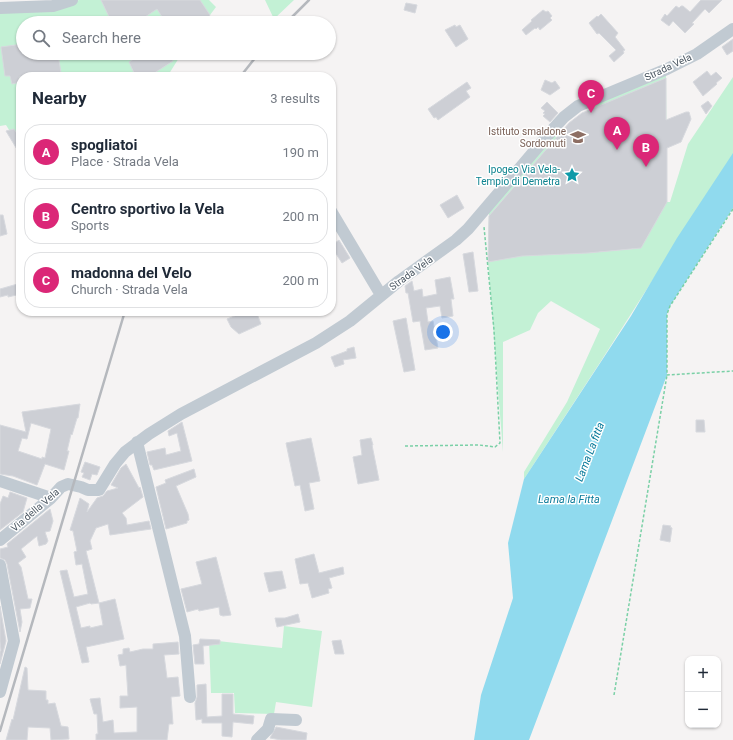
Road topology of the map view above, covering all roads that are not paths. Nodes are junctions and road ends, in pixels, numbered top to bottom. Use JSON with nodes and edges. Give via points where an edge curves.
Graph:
{"nodes":[{"id":1,"x":72,"y":0,"type":"edge"},
{"id":2,"x":8,"y":5,"type":"edge"},
{"id":3,"x":733,"y":29,"type":"edge"},
{"id":4,"x":336,"y":219,"type":"edge"},
{"id":5,"x":381,"y":295,"type":"junction"},
{"id":6,"x":137,"y":442,"type":"junction"},
{"id":7,"x":0,"y":481,"type":"edge"},
{"id":8,"x":73,"y":485,"type":"joint"},
{"id":9,"x":51,"y":498,"type":"junction"},
{"id":10,"x":0,"y":540,"type":"edge"},
{"id":11,"x":0,"y":565,"type":"edge"},
{"id":12,"x":0,"y":692,"type":"edge"},
{"id":13,"x":190,"y":697,"type":"dead end"},
{"id":14,"x":296,"y":720,"type":"dead end"},
{"id":15,"x":257,"y":740,"type":"edge"}],
"edges":[{"from":1,"to":2,"type":"street","via":[[53,6]]},
{"from":3,"to":5,"type":"street","name":"Strada Vela","via":[[697,54],[668,69],[578,106],[564,117],[456,240]]},
{"from":4,"to":5,"type":"street"},
{"from":5,"to":6,"type":"street","name":"Strada Vela","via":[[350,321],[316,343],[181,414]]},
{"from":6,"to":8,"type":"street","name":"Strada Vela","via":[[115,464],[99,490],[88,490]]},
{"from":6,"to":13,"type":"street","via":[[185,636]]},
{"from":7,"to":9,"type":"street"},
{"from":8,"to":9,"type":"street","name":"Via della Vela","via":[[64,485]]},
{"from":9,"to":10,"type":"street","name":"Via della Vela"},
{"from":11,"to":12,"type":"street","via":[[14,641]]},
{"from":14,"to":15,"type":"street","via":[[271,719],[268,729]]}]}
